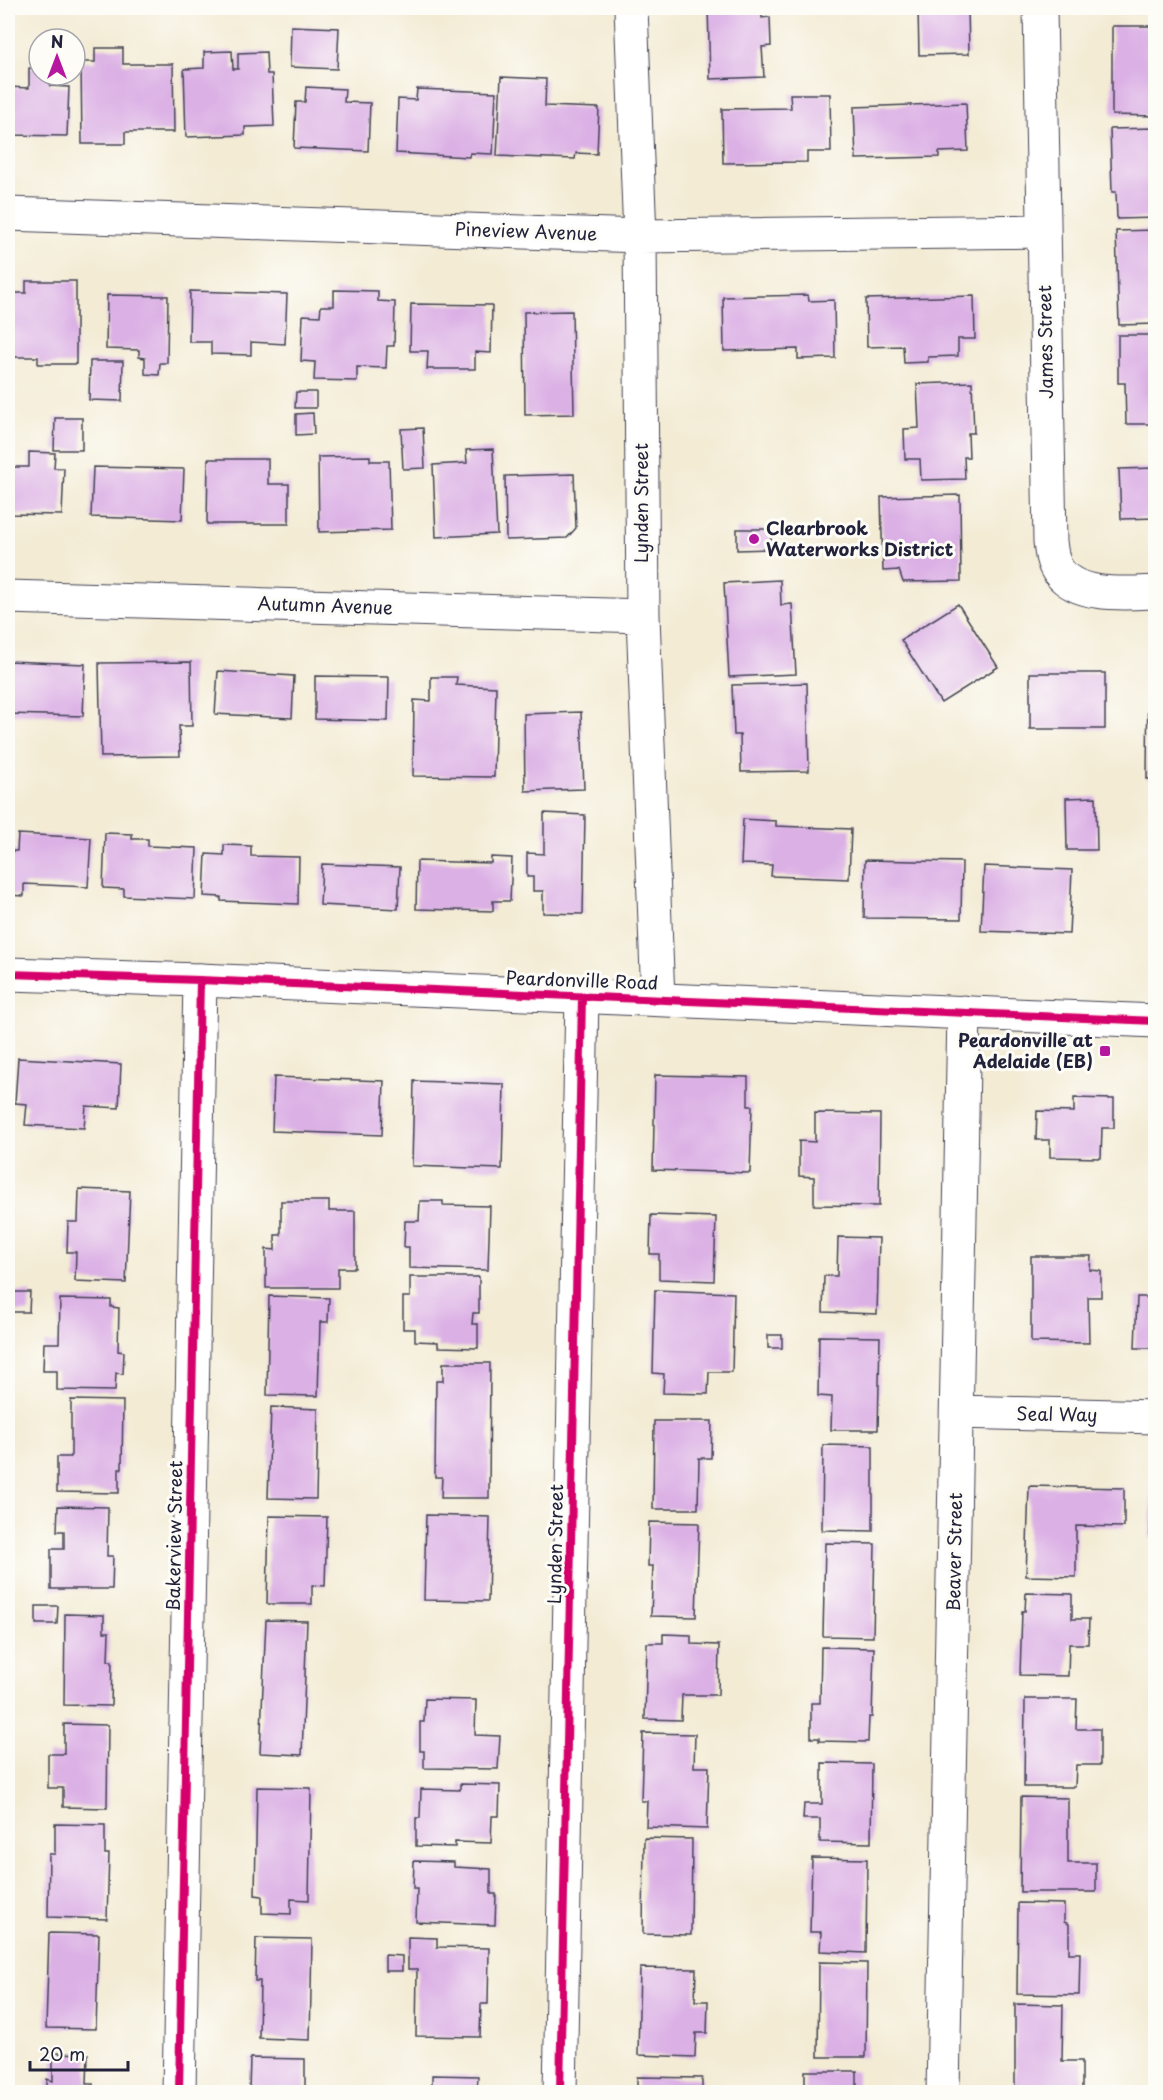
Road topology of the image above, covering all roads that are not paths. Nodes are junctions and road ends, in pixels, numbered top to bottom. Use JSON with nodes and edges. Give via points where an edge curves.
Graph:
{"nodes":[{"id":1,"x":631,"y":8,"type":"edge"},
{"id":2,"x":1040,"y":8,"type":"edge"},
{"id":3,"x":8,"y":214,"type":"edge"},
{"id":4,"x":1044,"y":231,"type":"junction"},
{"id":5,"x":640,"y":236,"type":"junction"},
{"id":6,"x":1155,"y":592,"type":"edge"},
{"id":7,"x":8,"y":597,"type":"edge"},
{"id":8,"x":643,"y":616,"type":"junction"},
{"id":9,"x":8,"y":974,"type":"edge"},
{"id":10,"x":200,"y":980,"type":"junction"},
{"id":11,"x":582,"y":997,"type":"junction"},
{"id":12,"x":658,"y":999,"type":"junction"},
{"id":13,"x":964,"y":1012,"type":"junction"},
{"id":14,"x":1155,"y":1021,"type":"edge"},
{"id":15,"x":958,"y":1412,"type":"junction"},
{"id":16,"x":1155,"y":1417,"type":"edge"},
{"id":17,"x":179,"y":2092,"type":"edge"},
{"id":18,"x":560,"y":2092,"type":"edge"},
{"id":19,"x":943,"y":2092,"type":"edge"}],
"edges":[{"from":1,"to":5,"type":"street","name":"Lynden Street"},
{"from":2,"to":4,"type":"street","name":"James Street"},
{"from":3,"to":5,"type":"street","name":"Pineview Avenue"},
{"from":4,"to":5,"type":"street","name":"Pineview Avenue"},
{"from":4,"to":6,"type":"street","name":"James Street","via":[[1053,561],[1068,580],[1085,589]]},
{"from":5,"to":8,"type":"street","name":"Lynden Street"},
{"from":7,"to":8,"type":"street","name":"Autumn Avenue"},
{"from":8,"to":12,"type":"street","name":"Lynden Street"},
{"from":9,"to":10,"type":"street","name":"Peardonville Road"},
{"from":10,"to":11,"type":"street","name":"Peardonville Road"},
{"from":10,"to":17,"type":"street","name":"Bakerview Street"},
{"from":11,"to":12,"type":"street","name":"Peardonville Road"},
{"from":11,"to":18,"type":"street","name":"Lynden Street"},
{"from":12,"to":13,"type":"street","name":"Peardonville Road"},
{"from":13,"to":14,"type":"street","name":"Peardonville Road"},
{"from":13,"to":15,"type":"street","name":"Beaver Street"},
{"from":15,"to":16,"type":"street","name":"Seal Way"},
{"from":15,"to":19,"type":"street","name":"Beaver Street"}]}
